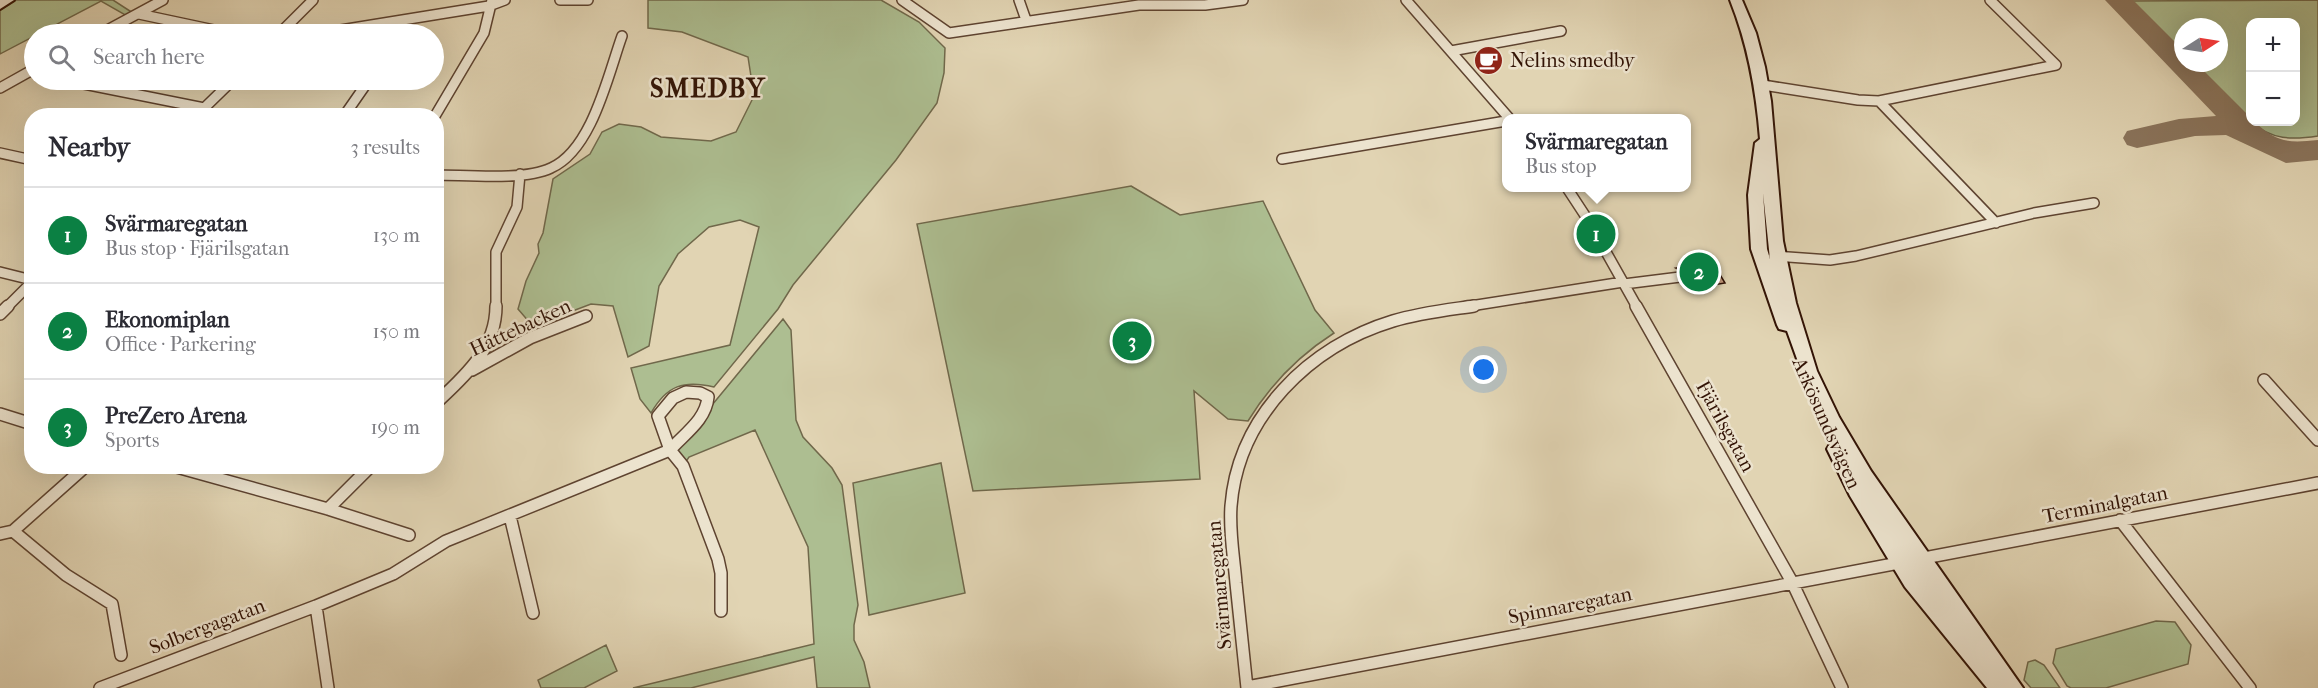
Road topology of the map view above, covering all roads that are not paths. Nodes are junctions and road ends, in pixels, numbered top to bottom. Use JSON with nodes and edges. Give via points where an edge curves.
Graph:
{"nodes":[{"id":1,"x":8,"y":0,"type":"edge"},
{"id":2,"x":163,"y":0,"type":"edge"},
{"id":3,"x":313,"y":0,"type":"edge"},
{"id":4,"x":505,"y":0,"type":"edge"},
{"id":5,"x":560,"y":0,"type":"edge"},
{"id":6,"x":588,"y":0,"type":"edge"},
{"id":7,"x":902,"y":0,"type":"edge"},
{"id":8,"x":1019,"y":0,"type":"edge"},
{"id":9,"x":1243,"y":0,"type":"edge"},
{"id":10,"x":1406,"y":0,"type":"edge"},
{"id":11,"x":1736,"y":0,"type":"edge"},
{"id":12,"x":1990,"y":0,"type":"edge"},
{"id":13,"x":1183,"y":2,"type":"edge"},
{"id":14,"x":491,"y":3,"type":"edge"},
{"id":15,"x":0,"y":5,"type":"edge"},
{"id":16,"x":138,"y":14,"type":"junction"},
{"id":17,"x":1026,"y":20,"type":"junction"},
{"id":18,"x":394,"y":22,"type":"joint"},
{"id":19,"x":119,"y":24,"type":"edge"},
{"id":20,"x":186,"y":24,"type":"edge"},
{"id":21,"x":289,"y":24,"type":"edge"},
{"id":22,"x":381,"y":24,"type":"edge"},
{"id":23,"x":1561,"y":31,"type":"dead end"},
{"id":24,"x":622,"y":36,"type":"dead end"},
{"id":25,"x":1451,"y":51,"type":"junction"},
{"id":26,"x":24,"y":76,"type":"edge"},
{"id":27,"x":1763,"y":85,"type":"junction"},
{"id":28,"x":0,"y":87,"type":"edge"},
{"id":29,"x":114,"y":90,"type":"edge"},
{"id":30,"x":223,"y":90,"type":"edge"},
{"id":31,"x":362,"y":90,"type":"edge"},
{"id":32,"x":1880,"y":101,"type":"junction"},
{"id":33,"x":204,"y":108,"type":"joint"},
{"id":34,"x":350,"y":108,"type":"edge"},
{"id":35,"x":440,"y":108,"type":"edge"},
{"id":36,"x":1503,"y":114,"type":"edge"},
{"id":37,"x":1502,"y":121,"type":"edge"},
{"id":38,"x":0,"y":153,"type":"edge"},
{"id":39,"x":24,"y":158,"type":"edge"},
{"id":40,"x":1282,"y":159,"type":"dead end"},
{"id":41,"x":520,"y":174,"type":"junction"},
{"id":42,"x":444,"y":175,"type":"edge"},
{"id":43,"x":1569,"y":192,"type":"edge"},
{"id":44,"x":2094,"y":203,"type":"dead end"},
{"id":45,"x":1996,"y":223,"type":"junction"},
{"id":46,"x":1769,"y":256,"type":"junction"},
{"id":47,"x":0,"y":272,"type":"edge"},
{"id":48,"x":1680,"y":277,"type":"dead end"},
{"id":49,"x":24,"y":279,"type":"edge"},
{"id":50,"x":1623,"y":283,"type":"junction"},
{"id":51,"x":24,"y":289,"type":"edge"},
{"id":52,"x":0,"y":314,"type":"edge"},
{"id":53,"x":586,"y":316,"type":"dead end"},
{"id":54,"x":469,"y":372,"type":"junction"},
{"id":55,"x":2264,"y":380,"type":"dead end"},
{"id":56,"x":444,"y":395,"type":"edge"},
{"id":57,"x":0,"y":414,"type":"edge"},
{"id":58,"x":24,"y":422,"type":"edge"},
{"id":59,"x":2318,"y":440,"type":"edge"},
{"id":60,"x":670,"y":450,"type":"junction"},
{"id":61,"x":77,"y":474,"type":"edge"},
{"id":62,"x":202,"y":474,"type":"edge"},
{"id":63,"x":363,"y":474,"type":"edge"},
{"id":64,"x":2318,"y":483,"type":"edge"},
{"id":65,"x":328,"y":509,"type":"junction"},
{"id":66,"x":510,"y":516,"type":"junction"},
{"id":67,"x":2120,"y":520,"type":"junction"},
{"id":68,"x":13,"y":531,"type":"junction"},
{"id":69,"x":0,"y":534,"type":"edge"},
{"id":70,"x":409,"y":535,"type":"dead end"},
{"id":71,"x":1920,"y":559,"type":"junction"},
{"id":72,"x":1900,"y":563,"type":"junction"},
{"id":73,"x":1792,"y":582,"type":"junction"},
{"id":74,"x":316,"y":606,"type":"junction"},
{"id":75,"x":721,"y":611,"type":"dead end"},
{"id":76,"x":533,"y":613,"type":"dead end"},
{"id":77,"x":121,"y":655,"type":"dead end"},
{"id":78,"x":108,"y":687,"type":"edge"},
{"id":79,"x":328,"y":688,"type":"edge"},
{"id":80,"x":1247,"y":688,"type":"edge"},
{"id":81,"x":1842,"y":688,"type":"edge"},
{"id":82,"x":2000,"y":688,"type":"edge"},
{"id":83,"x":2013,"y":688,"type":"edge"},
{"id":84,"x":2250,"y":688,"type":"edge"}],
"edges":[{"from":1,"to":15,"type":"main road"},
{"from":2,"to":16,"type":"street"},
{"from":3,"to":21,"type":"street"},
{"from":4,"to":14,"type":"street"},
{"from":5,"to":6,"type":"street"},
{"from":7,"to":17,"type":"street","via":[[949,33]]},
{"from":8,"to":17,"type":"street"},
{"from":9,"to":13,"type":"street","via":[[1205,5]]},
{"from":10,"to":25,"type":"street"},
{"from":11,"to":27,"type":"main road","name":"Arkösundsvägen","via":[[1754,44]]},
{"from":12,"to":32,"type":"street","via":[[2056,65]]},
{"from":13,"to":17,"type":"street"},
{"from":14,"to":18,"type":"street"},
{"from":14,"to":35,"type":"street","via":[[484,33]]},
{"from":16,"to":19,"type":"street"},
{"from":16,"to":20,"type":"street"},
{"from":18,"to":22,"type":"street"},
{"from":23,"to":25,"type":"street"},
{"from":24,"to":41,"type":"street","via":[[597,109],[577,143],[551,169]]},
{"from":25,"to":36,"type":"street"},
{"from":26,"to":28,"type":"street"},
{"from":27,"to":32,"type":"street"},
{"from":27,"to":46,"type":"main road","name":"Arkösundsvägen"},
{"from":29,"to":33,"type":"street"},
{"from":30,"to":33,"type":"street"},
{"from":31,"to":34,"type":"street"},
{"from":32,"to":45,"type":"street"},
{"from":37,"to":40,"type":"street"},
{"from":38,"to":39,"type":"street"},
{"from":41,"to":42,"type":"street"},
{"from":41,"to":54,"type":"street","via":[[517,207],[496,252],[493,334]]},
{"from":43,"to":50,"type":"street","name":"Fjärilsgatan"},
{"from":44,"to":45,"type":"street"},
{"from":45,"to":46,"type":"street","via":[[1830,260]]},
{"from":46,"to":71,"type":"main road","name":"Arkösundsvägen","via":[[1814,383],[1839,436]]},
{"from":46,"to":72,"type":"main road","name":"Arkösundsvägen","via":[[1795,353],[1822,417],[1856,490]]},
{"from":47,"to":49,"type":"street"},
{"from":48,"to":50,"type":"street","name":"Svärmaregatan"},
{"from":50,"to":73,"type":"street","name":"Fjärilsgatan"},
{"from":50,"to":80,"type":"street","name":"Svärmaregatan","via":[[1383,324],[1345,340],[1301,370],[1269,405],[1247,443],[1233,494],[1232,542]]},
{"from":51,"to":52,"type":"street"},
{"from":53,"to":54,"type":"street","name":"Hättebacken","via":[[530,338]]},
{"from":54,"to":56,"type":"street"},
{"from":55,"to":59,"type":"street"},
{"from":57,"to":58,"type":"street"},
{"from":60,"to":60,"type":"street","name":"Solbergagatan","via":[[709,406],[708,397],[700,392],[688,390],[663,406],[658,416]]},
{"from":60,"to":66,"type":"street","name":"Solbergagatan"},
{"from":60,"to":75,"type":"street","name":"Solbergagatan","via":[[683,466],[718,559]]},
{"from":61,"to":68,"type":"street"},
{"from":62,"to":65,"type":"street"},
{"from":63,"to":65,"type":"street"},
{"from":64,"to":67,"type":"street","name":"Terminalgatan"},
{"from":65,"to":70,"type":"street"},
{"from":66,"to":74,"type":"street","name":"Solbergagatan","via":[[446,540],[393,574]]},
{"from":66,"to":76,"type":"street"},
{"from":67,"to":71,"type":"street","name":"Terminalgatan"},
{"from":67,"to":84,"type":"street"},
{"from":68,"to":69,"type":"street"},
{"from":68,"to":77,"type":"street","via":[[66,575],[112,604]]},
{"from":71,"to":72,"type":"street","name":"Terminalgatan"},
{"from":71,"to":83,"type":"main road","name":"Arkösundsvägen"},
{"from":72,"to":73,"type":"street","name":"Spinnaregatan"},
{"from":72,"to":82,"type":"main road","name":"Arkösundsvägen"},
{"from":73,"to":80,"type":"street","name":"Spinnaregatan"},
{"from":73,"to":81,"type":"street","name":"Fjärilsgatan"},
{"from":74,"to":78,"type":"street","name":"Solbergagatan"},
{"from":74,"to":79,"type":"street"}]}
